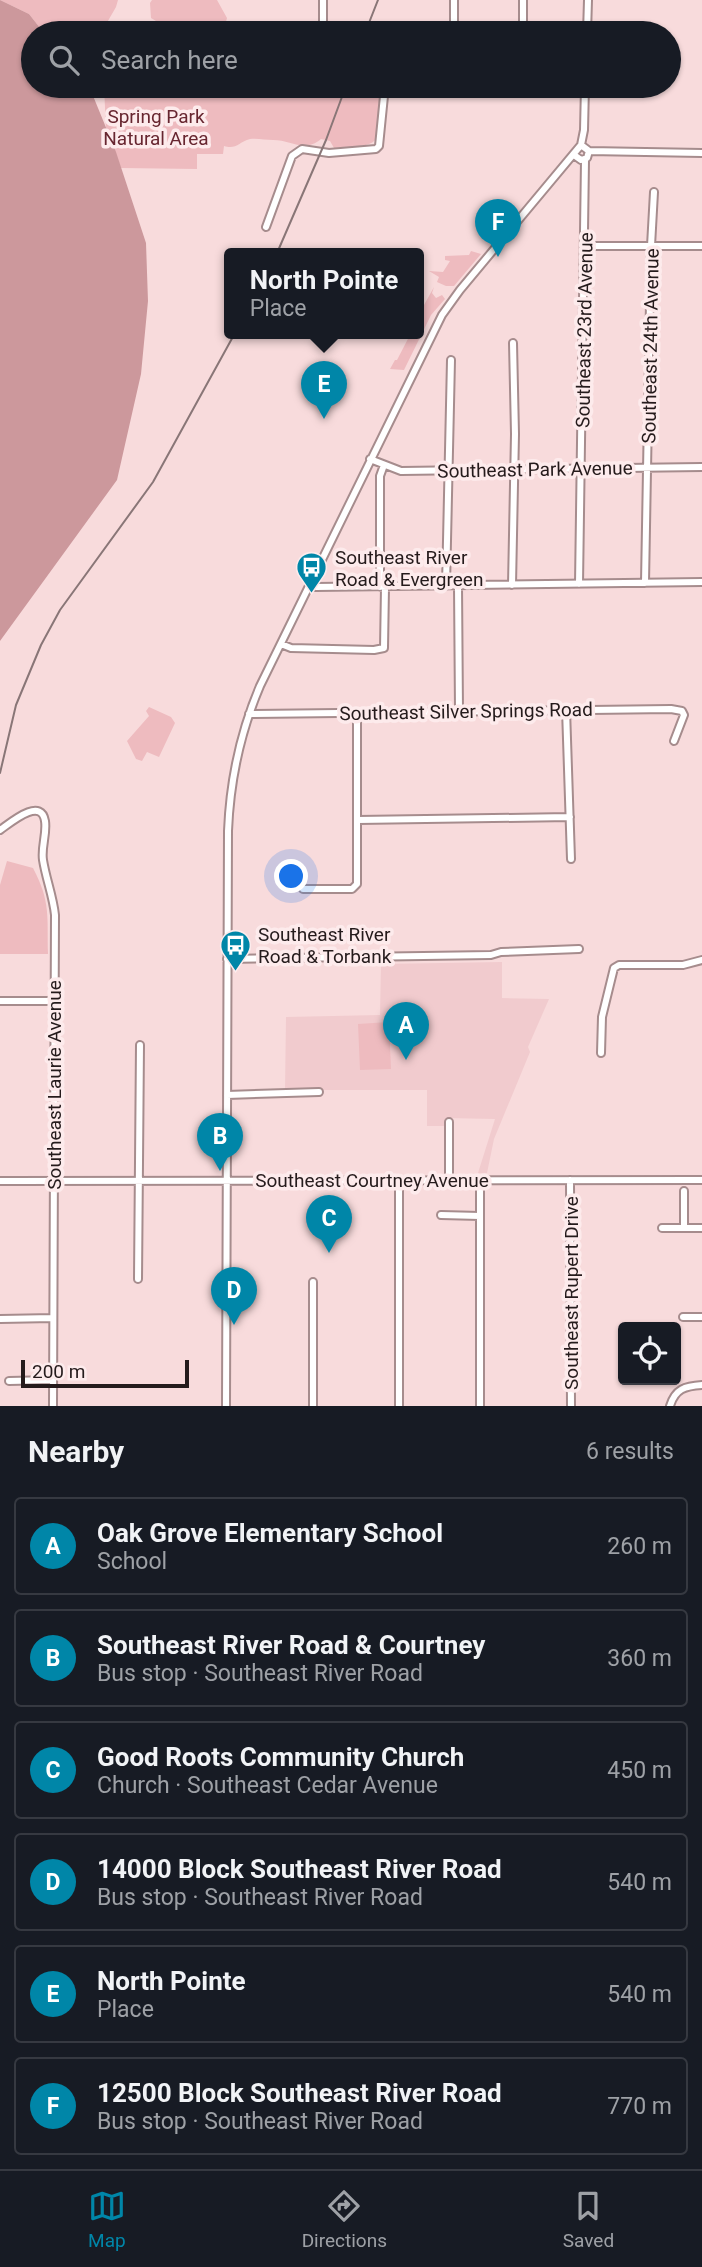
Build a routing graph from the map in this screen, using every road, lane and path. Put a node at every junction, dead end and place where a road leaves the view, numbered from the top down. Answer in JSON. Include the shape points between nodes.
{"nodes":[{"id":1,"x":323,"y":0,"type":"edge"},
{"id":2,"x":454,"y":0,"type":"edge"},
{"id":3,"x":523,"y":0,"type":"edge"},
{"id":4,"x":588,"y":0,"type":"edge"},
{"id":5,"x":323,"y":21,"type":"edge"},
{"id":6,"x":454,"y":21,"type":"edge"},
{"id":7,"x":523,"y":21,"type":"edge"},
{"id":8,"x":587,"y":21,"type":"edge"},
{"id":9,"x":384,"y":98,"type":"edge"},
{"id":10,"x":585,"y":98,"type":"edge"},
{"id":11,"x":581,"y":145,"type":"junction"},
{"id":12,"x":589,"y":151,"type":"junction"},
{"id":13,"x":702,"y":153,"type":"edge"},
{"id":14,"x":574,"y":155,"type":"junction"},
{"id":15,"x":585,"y":160,"type":"junction"},
{"id":16,"x":654,"y":192,"type":"dead end"},
{"id":17,"x":266,"y":228,"type":"dead end"},
{"id":18,"x":586,"y":246,"type":"junction"},
{"id":19,"x":651,"y":246,"type":"junction"},
{"id":20,"x":702,"y":246,"type":"edge"},
{"id":21,"x":513,"y":343,"type":"dead end"},
{"id":22,"x":451,"y":359,"type":"dead end"},
{"id":23,"x":370,"y":459,"type":"junction"},
{"id":24,"x":384,"y":465,"type":"junction"},
{"id":25,"x":647,"y":467,"type":"junction"},
{"id":26,"x":702,"y":467,"type":"edge"},
{"id":27,"x":581,"y":468,"type":"junction"},
{"id":28,"x":514,"y":469,"type":"junction"},
{"id":29,"x":449,"y":470,"type":"junction"},
{"id":30,"x":702,"y":582,"type":"edge"},
{"id":31,"x":645,"y":583,"type":"junction"},
{"id":32,"x":310,"y":584,"type":"junction"},
{"id":33,"x":579,"y":584,"type":"junction"},
{"id":34,"x":512,"y":585,"type":"junction"},
{"id":35,"x":446,"y":586,"type":"junction"},
{"id":36,"x":458,"y":586,"type":"junction"},
{"id":37,"x":383,"y":587,"type":"junction"},
{"id":38,"x":281,"y":644,"type":"junction"},
{"id":39,"x":566,"y":709,"type":"junction"},
{"id":40,"x":459,"y":711,"type":"junction"},
{"id":41,"x":357,"y":713,"type":"junction"},
{"id":42,"x":249,"y":714,"type":"junction"},
{"id":43,"x":674,"y":741,"type":"dead end"},
{"id":44,"x":570,"y":817,"type":"junction"},
{"id":45,"x":358,"y":820,"type":"junction"},
{"id":46,"x":0,"y":830,"type":"edge"},
{"id":47,"x":571,"y":859,"type":"dead end"},
{"id":48,"x":303,"y":889,"type":"dead end"},
{"id":49,"x":579,"y":949,"type":"dead end"},
{"id":50,"x":227,"y":959,"type":"junction"},
{"id":51,"x":702,"y":960,"type":"edge"},
{"id":52,"x":0,"y":1001,"type":"edge"},
{"id":53,"x":55,"y":1001,"type":"junction"},
{"id":54,"x":140,"y":1045,"type":"dead end"},
{"id":55,"x":601,"y":1053,"type":"dead end"},
{"id":56,"x":319,"y":1093,"type":"dead end"},
{"id":57,"x":227,"y":1095,"type":"junction"},
{"id":58,"x":449,"y":1122,"type":"dead end"},
{"id":59,"x":399,"y":1180,"type":"junction"},
{"id":60,"x":449,"y":1180,"type":"junction"},
{"id":61,"x":570,"y":1180,"type":"junction"},
{"id":62,"x":702,"y":1180,"type":"edge"},
{"id":63,"x":0,"y":1181,"type":"edge"},
{"id":64,"x":54,"y":1181,"type":"junction"},
{"id":65,"x":139,"y":1181,"type":"junction"},
{"id":66,"x":227,"y":1181,"type":"junction"},
{"id":67,"x":480,"y":1183,"type":"junction"},
{"id":68,"x":684,"y":1191,"type":"dead end"},
{"id":69,"x":441,"y":1216,"type":"dead end"},
{"id":70,"x":480,"y":1216,"type":"junction"},
{"id":71,"x":662,"y":1228,"type":"dead end"},
{"id":72,"x":684,"y":1228,"type":"junction"},
{"id":73,"x":702,"y":1228,"type":"edge"},
{"id":74,"x":138,"y":1279,"type":"dead end"},
{"id":75,"x":313,"y":1282,"type":"dead end"},
{"id":76,"x":683,"y":1317,"type":"dead end"},
{"id":77,"x":702,"y":1317,"type":"edge"},
{"id":78,"x":53,"y":1318,"type":"junction"},
{"id":79,"x":0,"y":1319,"type":"edge"},
{"id":80,"x":53,"y":1380,"type":"junction"},
{"id":81,"x":9,"y":1381,"type":"dead end"},
{"id":82,"x":702,"y":1385,"type":"edge"},
{"id":83,"x":53,"y":1406,"type":"edge"},
{"id":84,"x":226,"y":1406,"type":"edge"},
{"id":85,"x":313,"y":1406,"type":"edge"},
{"id":86,"x":398,"y":1406,"type":"edge"},
{"id":87,"x":480,"y":1406,"type":"edge"},
{"id":88,"x":571,"y":1406,"type":"edge"},
{"id":89,"x":670,"y":1406,"type":"edge"}],
"edges":[{"from":1,"to":5,"type":"street"},
{"from":2,"to":6,"type":"street"},
{"from":3,"to":7,"type":"street"},
{"from":4,"to":8,"type":"street"},
{"from":9,"to":17,"type":"street","via":[[376,149],[296,151]]},
{"from":10,"to":11,"type":"street"},
{"from":11,"to":12,"type":"street"},
{"from":11,"to":14,"type":"street"},
{"from":12,"to":13,"type":"street"},
{"from":12,"to":15,"type":"street"},
{"from":14,"to":15,"type":"street"},
{"from":14,"to":23,"type":"street","via":[[447,307]]},
{"from":15,"to":18,"type":"street","name":"Southeast 23rd Avenue"},
{"from":16,"to":19,"type":"street","name":"Southeast 24th Avenue"},
{"from":18,"to":19,"type":"street"},
{"from":18,"to":27,"type":"street","name":"Southeast 23rd Avenue"},
{"from":19,"to":20,"type":"street"},
{"from":19,"to":25,"type":"street","name":"Southeast 24th Avenue"},
{"from":21,"to":28,"type":"street"},
{"from":22,"to":29,"type":"street"},
{"from":23,"to":24,"type":"street","name":"Southeast Park Avenue"},
{"from":23,"to":32,"type":"street"},
{"from":24,"to":29,"type":"street","name":"Southeast Park Avenue","via":[[401,471]]},
{"from":24,"to":37,"type":"street","via":[[380,476]]},
{"from":25,"to":26,"type":"street","name":"Southeast Park Avenue"},
{"from":25,"to":27,"type":"street","name":"Southeast Park Avenue"},
{"from":25,"to":31,"type":"street","name":"Southeast 24th Avenue"},
{"from":27,"to":28,"type":"street","name":"Southeast Park Avenue"},
{"from":27,"to":33,"type":"street","name":"Southeast 23rd Avenue"},
{"from":28,"to":29,"type":"street","name":"Southeast Park Avenue"},
{"from":28,"to":34,"type":"street"},
{"from":29,"to":35,"type":"street"},
{"from":30,"to":31,"type":"street"},
{"from":31,"to":33,"type":"street"},
{"from":32,"to":37,"type":"street"},
{"from":32,"to":38,"type":"street"},
{"from":33,"to":34,"type":"street"},
{"from":34,"to":36,"type":"street"},
{"from":35,"to":36,"type":"street"},
{"from":35,"to":37,"type":"street"},
{"from":36,"to":40,"type":"street"},
{"from":37,"to":38,"type":"street","via":[[384,648],[291,648]]},
{"from":38,"to":42,"type":"street"},
{"from":39,"to":40,"type":"street","name":"Southeast Silver Springs Road"},
{"from":39,"to":43,"type":"street","name":"Southeast Silver Springs Road","via":[[682,711]]},
{"from":39,"to":44,"type":"street"},
{"from":40,"to":41,"type":"street","name":"Southeast Silver Springs Road"},
{"from":41,"to":42,"type":"street","name":"Southeast Silver Springs Road"},
{"from":41,"to":45,"type":"street"},
{"from":42,"to":50,"type":"street","via":[[229,801]]},
{"from":44,"to":45,"type":"street"},
{"from":44,"to":47,"type":"street"},
{"from":45,"to":48,"type":"street","via":[[357,884],[352,889]]},
{"from":46,"to":53,"type":"street","name":"Southeast Laurie Avenue","via":[[31,810],[45,822],[42,858],[55,915]]},
{"from":49,"to":50,"type":"street"},
{"from":50,"to":57,"type":"street"},
{"from":51,"to":55,"type":"street","via":[[614,968],[602,1017]]},
{"from":52,"to":53,"type":"street"},
{"from":53,"to":64,"type":"street","name":"Southeast Laurie Avenue"},
{"from":54,"to":65,"type":"street"},
{"from":56,"to":57,"type":"street"},
{"from":57,"to":66,"type":"street"},
{"from":58,"to":60,"type":"street"},
{"from":59,"to":60,"type":"street","name":"Southeast Courtney Avenue"},
{"from":59,"to":66,"type":"street","name":"Southeast Courtney Avenue"},
{"from":59,"to":86,"type":"street"},
{"from":60,"to":67,"type":"street","name":"Southeast Courtney Avenue"},
{"from":61,"to":62,"type":"street","name":"Southeast Courtney Avenue"},
{"from":61,"to":67,"type":"street","name":"Southeast Courtney Avenue"},
{"from":61,"to":88,"type":"street","name":"Southeast Rupert Drive"},
{"from":63,"to":64,"type":"street","name":"Southeast Courtney Avenue"},
{"from":64,"to":65,"type":"street","name":"Southeast Courtney Avenue"},
{"from":64,"to":78,"type":"street","name":"Southeast Laurie Avenue"},
{"from":65,"to":66,"type":"street","name":"Southeast Courtney Avenue"},
{"from":65,"to":74,"type":"street"},
{"from":66,"to":84,"type":"street"},
{"from":67,"to":70,"type":"street"},
{"from":68,"to":72,"type":"street"},
{"from":69,"to":70,"type":"street"},
{"from":70,"to":87,"type":"street"},
{"from":71,"to":72,"type":"street"},
{"from":72,"to":73,"type":"street"},
{"from":75,"to":85,"type":"street"},
{"from":76,"to":77,"type":"street"},
{"from":78,"to":79,"type":"street"},
{"from":78,"to":80,"type":"street","name":"Southeast Laurie Avenue"},
{"from":80,"to":81,"type":"street"},
{"from":80,"to":83,"type":"street","name":"Southeast Laurie Avenue"},
{"from":82,"to":89,"type":"street","via":[[675,1393]]}]}
